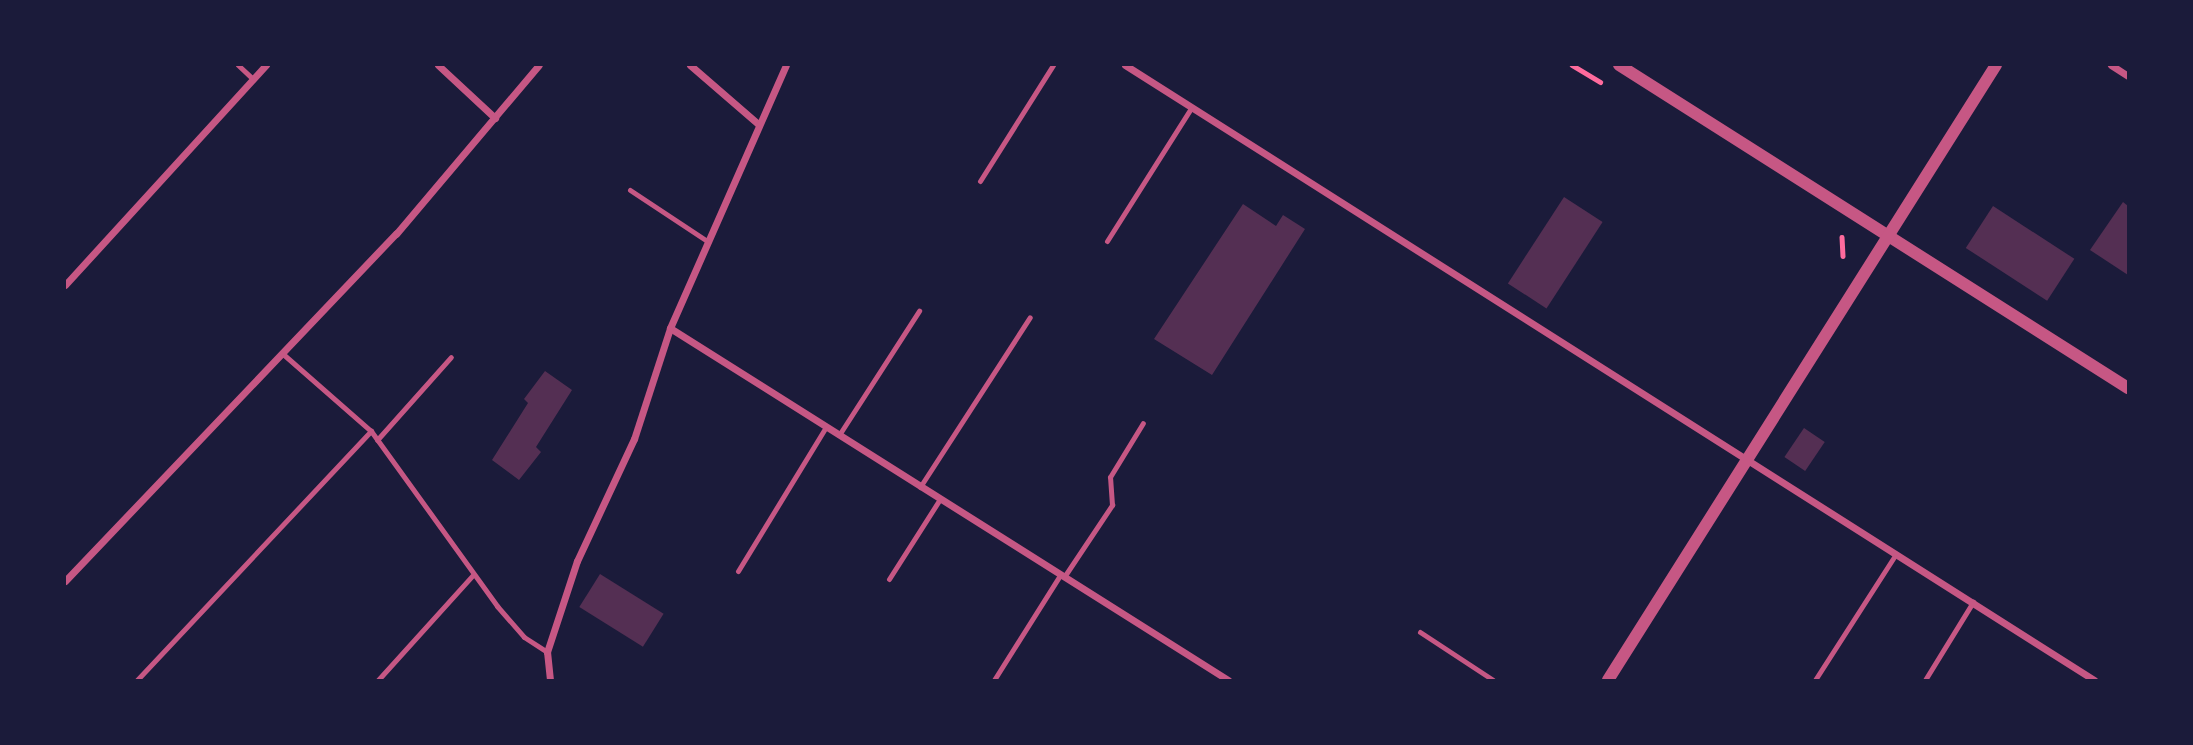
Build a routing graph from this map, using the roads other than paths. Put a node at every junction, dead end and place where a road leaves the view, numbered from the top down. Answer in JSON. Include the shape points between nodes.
{"nodes":[{"id":1,"x":238,"y":65,"type":"edge"},
{"id":2,"x":266,"y":65,"type":"edge"},
{"id":3,"x":438,"y":65,"type":"edge"},
{"id":4,"x":539,"y":65,"type":"edge"},
{"id":5,"x":690,"y":65,"type":"edge"},
{"id":6,"x":786,"y":65,"type":"edge"},
{"id":7,"x":1053,"y":65,"type":"edge"},
{"id":8,"x":1125,"y":65,"type":"edge"},
{"id":9,"x":1619,"y":65,"type":"edge"},
{"id":10,"x":1996,"y":65,"type":"edge"},
{"id":11,"x":2111,"y":65,"type":"edge"},
{"id":12,"x":2128,"y":75,"type":"edge"},
{"id":13,"x":253,"y":79,"type":"junction"},
{"id":14,"x":1191,"y":108,"type":"junction"},
{"id":15,"x":495,"y":118,"type":"junction"},
{"id":16,"x":758,"y":124,"type":"junction"},
{"id":17,"x":980,"y":181,"type":"dead end"},
{"id":18,"x":630,"y":190,"type":"dead end"},
{"id":19,"x":1889,"y":237,"type":"junction"},
{"id":20,"x":707,"y":241,"type":"junction"},
{"id":21,"x":1107,"y":241,"type":"dead end"},
{"id":22,"x":65,"y":285,"type":"edge"},
{"id":23,"x":919,"y":311,"type":"dead end"},
{"id":24,"x":1030,"y":317,"type":"dead end"},
{"id":25,"x":670,"y":328,"type":"junction"},
{"id":26,"x":284,"y":354,"type":"junction"},
{"id":27,"x":451,"y":357,"type":"dead end"},
{"id":28,"x":2128,"y":388,"type":"edge"},
{"id":29,"x":1143,"y":424,"type":"dead end"},
{"id":30,"x":826,"y":427,"type":"junction"},
{"id":31,"x":371,"y":431,"type":"junction"},
{"id":32,"x":839,"y":435,"type":"junction"},
{"id":33,"x":377,"y":440,"type":"junction"},
{"id":34,"x":1749,"y":460,"type":"junction"},
{"id":35,"x":920,"y":487,"type":"junction"},
{"id":36,"x":940,"y":499,"type":"junction"},
{"id":37,"x":1896,"y":554,"type":"junction"},
{"id":38,"x":738,"y":571,"type":"dead end"},
{"id":39,"x":473,"y":575,"type":"junction"},
{"id":40,"x":1062,"y":576,"type":"junction"},
{"id":41,"x":889,"y":579,"type":"dead end"},
{"id":42,"x":65,"y":582,"type":"edge"},
{"id":43,"x":1973,"y":602,"type":"junction"},
{"id":44,"x":1420,"y":632,"type":"dead end"},
{"id":45,"x":547,"y":652,"type":"junction"},
{"id":46,"x":137,"y":680,"type":"edge"},
{"id":47,"x":378,"y":680,"type":"edge"},
{"id":48,"x":550,"y":680,"type":"edge"},
{"id":49,"x":994,"y":680,"type":"edge"},
{"id":50,"x":1228,"y":680,"type":"edge"},
{"id":51,"x":1493,"y":680,"type":"edge"},
{"id":52,"x":1608,"y":680,"type":"edge"},
{"id":53,"x":1815,"y":680,"type":"edge"},
{"id":54,"x":1925,"y":680,"type":"edge"},
{"id":55,"x":2094,"y":680,"type":"edge"}],
"edges":[{"from":1,"to":13,"type":"lane"},
{"from":2,"to":13,"type":"street"},
{"from":3,"to":15,"type":"street"},
{"from":4,"to":15,"type":"street"},
{"from":5,"to":16,"type":"street"},
{"from":6,"to":16,"type":"street"},
{"from":7,"to":17,"type":"lane"},
{"from":8,"to":14,"type":"street"},
{"from":9,"to":19,"type":"street"},
{"from":10,"to":19,"type":"street"},
{"from":11,"to":12,"type":"street"},
{"from":13,"to":22,"type":"street"},
{"from":14,"to":21,"type":"lane"},
{"from":14,"to":34,"type":"street"},
{"from":15,"to":26,"type":"street","via":[[396,234]]},
{"from":16,"to":20,"type":"street"},
{"from":18,"to":20,"type":"lane"},
{"from":19,"to":28,"type":"street"},
{"from":19,"to":34,"type":"street"},
{"from":20,"to":25,"type":"street"},
{"from":23,"to":32,"type":"lane"},
{"from":24,"to":35,"type":"lane"},
{"from":25,"to":30,"type":"street"},
{"from":25,"to":45,"type":"street","via":[[634,439],[577,561]]},
{"from":26,"to":31,"type":"lane"},
{"from":26,"to":42,"type":"street"},
{"from":27,"to":33,"type":"lane"},
{"from":29,"to":40,"type":"lane","via":[[1110,477],[1112,505]]},
{"from":30,"to":32,"type":"street"},
{"from":30,"to":38,"type":"lane"},
{"from":31,"to":33,"type":"lane"},
{"from":31,"to":46,"type":"lane"},
{"from":32,"to":35,"type":"street"},
{"from":33,"to":39,"type":"lane"},
{"from":34,"to":37,"type":"street"},
{"from":34,"to":52,"type":"street"},
{"from":35,"to":36,"type":"street"},
{"from":36,"to":40,"type":"street"},
{"from":36,"to":41,"type":"lane"},
{"from":37,"to":43,"type":"street"},
{"from":37,"to":53,"type":"lane"},
{"from":39,"to":45,"type":"lane","via":[[524,637]]},
{"from":39,"to":47,"type":"lane"},
{"from":40,"to":49,"type":"lane"},
{"from":40,"to":50,"type":"street"},
{"from":43,"to":54,"type":"lane"},
{"from":43,"to":55,"type":"street"},
{"from":44,"to":51,"type":"lane"},
{"from":45,"to":48,"type":"street"}]}
